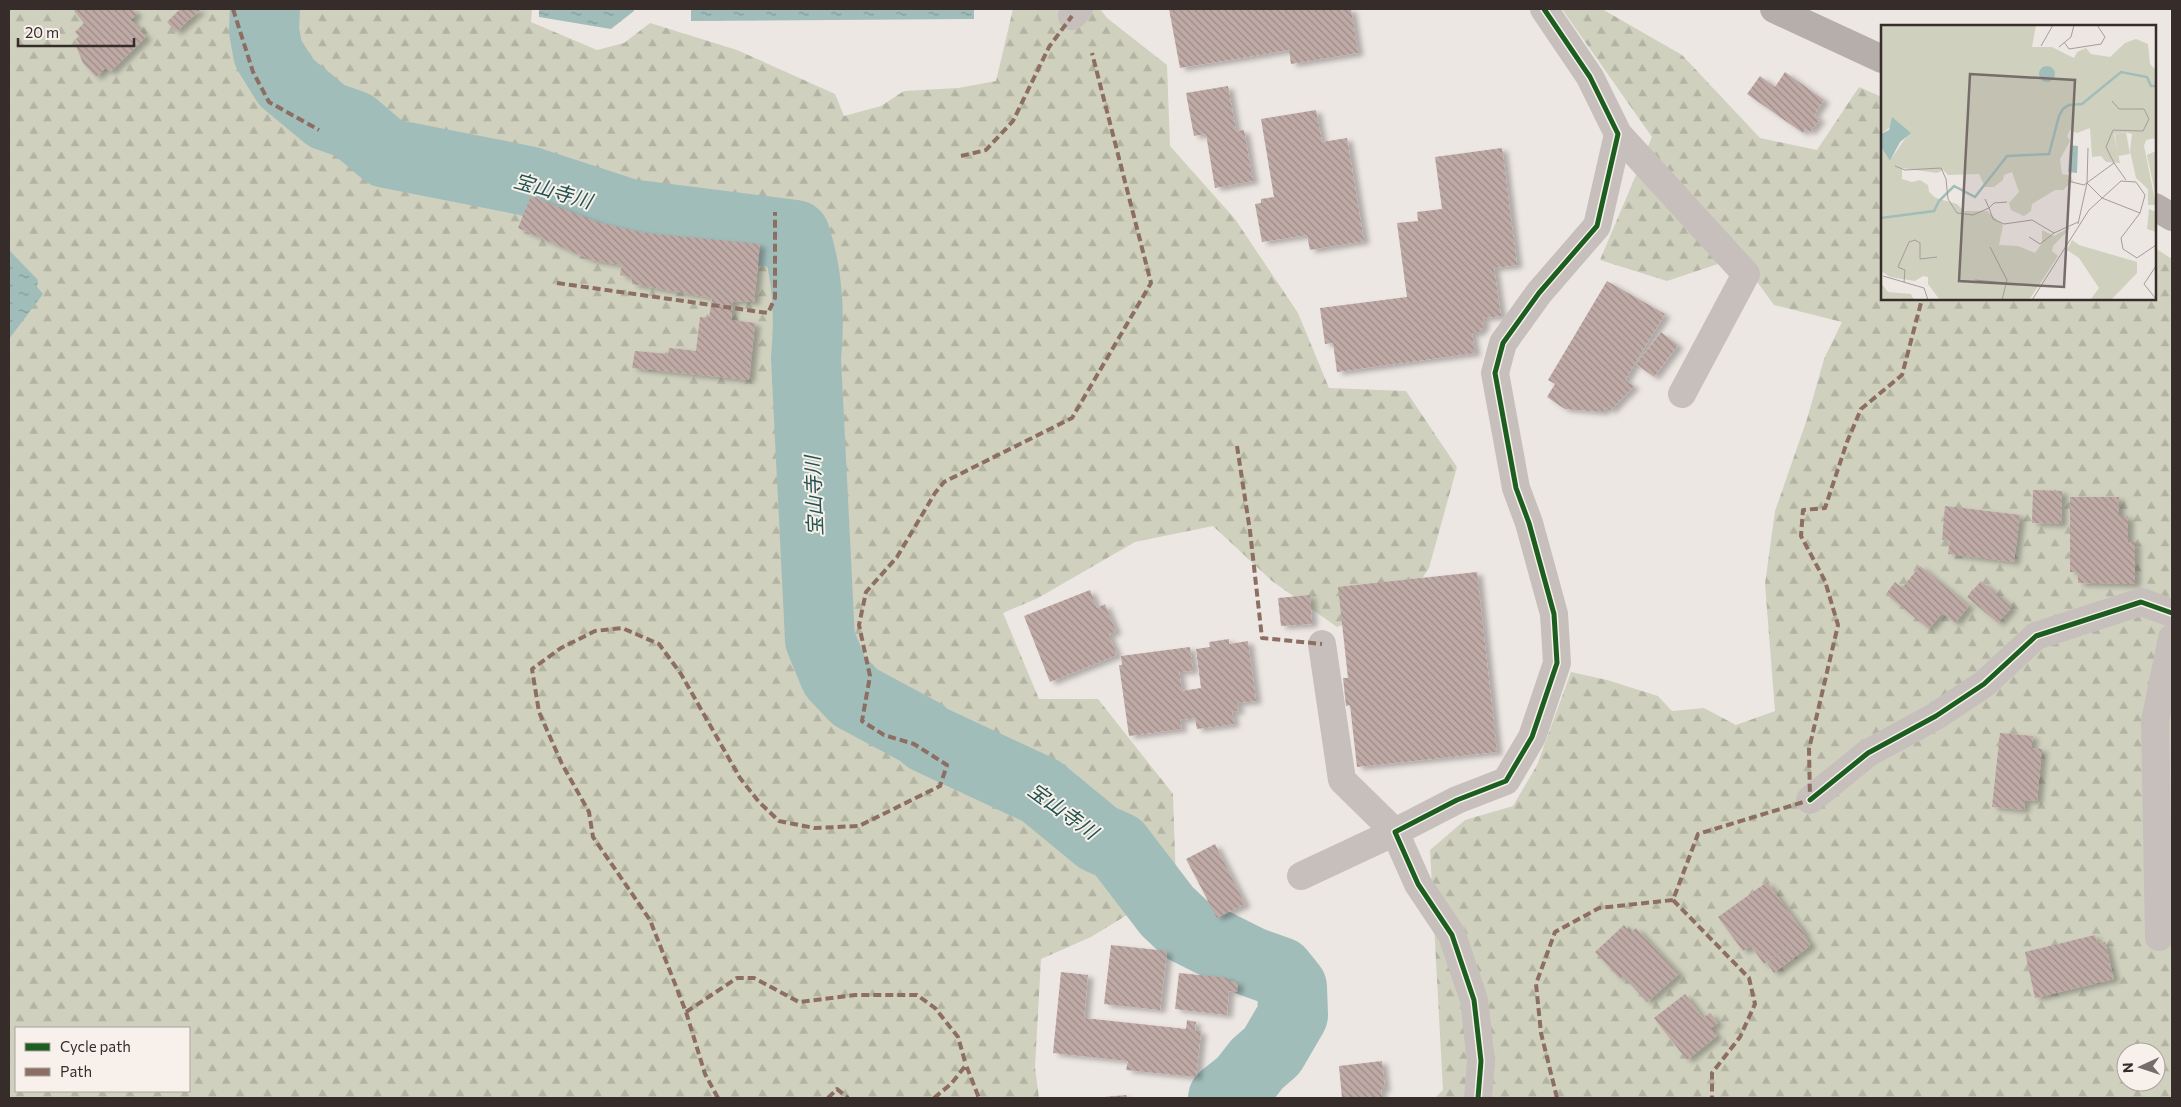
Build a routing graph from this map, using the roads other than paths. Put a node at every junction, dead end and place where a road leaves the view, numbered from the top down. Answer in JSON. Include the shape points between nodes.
{"nodes":[{"id":1,"x":1544,"y":9,"type":"edge"},
{"id":2,"x":1774,"y":9,"type":"edge"},
{"id":3,"x":1881,"y":60,"type":"edge"},
{"id":4,"x":1618,"y":134,"type":"junction"},
{"id":5,"x":2156,"y":208,"type":"edge"},
{"id":6,"x":2172,"y":218,"type":"edge"},
{"id":7,"x":1682,"y":394,"type":"dead end"},
{"id":8,"x":2172,"y":613,"type":"edge"},
{"id":9,"x":2172,"y":638,"type":"edge"},
{"id":10,"x":1322,"y":644,"type":"dead end"},
{"id":11,"x":1810,"y":800,"type":"dead end"},
{"id":12,"x":1395,"y":832,"type":"junction"},
{"id":13,"x":1300,"y":876,"type":"dead end"},
{"id":14,"x":2159,"y":937,"type":"dead end"},
{"id":15,"x":1478,"y":1098,"type":"edge"}],
"edges":[{"from":1,"to":4,"type":"street","via":[[1590,77]]},
{"from":2,"to":3,"type":"main road"},
{"from":4,"to":7,"type":"street","via":[[1746,274]]},
{"from":4,"to":12,"type":"street","via":[[1597,226],[1539,292],[1503,343],[1495,373],[1516,488],[1540,557],[1554,614],[1557,663],[1532,737],[1506,781],[1457,800]]},
{"from":5,"to":6,"type":"main road"},
{"from":8,"to":11,"type":"street","via":[[2141,602],[2036,636],[1984,684],[1936,716],[1868,753]]},
{"from":9,"to":14,"type":"street","via":[[2154,721]]},
{"from":10,"to":12,"type":"street","via":[[1342,780]]},
{"from":12,"to":13,"type":"street"},
{"from":12,"to":15,"type":"street","via":[[1418,884],[1452,935],[1474,1000],[1481,1061]]}]}
